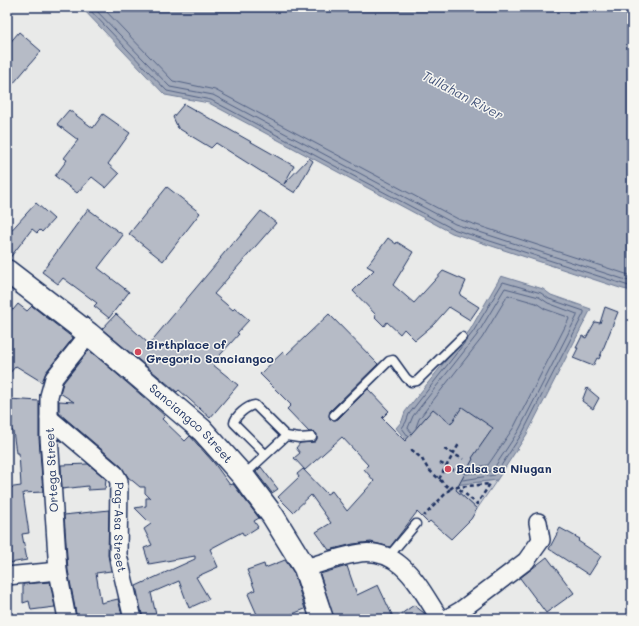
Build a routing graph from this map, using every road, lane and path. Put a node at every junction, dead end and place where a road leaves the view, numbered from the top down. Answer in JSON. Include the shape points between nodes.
{"nodes":[{"id":1,"x":7,"y":271,"type":"edge"},
{"id":2,"x":89,"y":334,"type":"junction"},
{"id":3,"x":462,"y":337,"type":"dead end"},
{"id":4,"x":334,"y":415,"type":"dead end"},
{"id":5,"x":49,"y":418,"type":"junction"},
{"id":6,"x":286,"y":436,"type":"junction"},
{"id":7,"x":312,"y":437,"type":"dead end"},
{"id":8,"x":459,"y":444,"type":"dead end"},
{"id":9,"x":412,"y":449,"type":"dead end"},
{"id":10,"x":444,"y":449,"type":"dead end"},
{"id":11,"x":265,"y":454,"type":"junction"},
{"id":12,"x":453,"y":454,"type":"junction"},
{"id":13,"x":463,"y":459,"type":"dead end"},
{"id":14,"x":440,"y":463,"type":"dead end"},
{"id":15,"x":446,"y":466,"type":"junction"},
{"id":16,"x":454,"y":470,"type":"dead end"},
{"id":17,"x":243,"y":476,"type":"junction"},
{"id":18,"x":439,"y":478,"type":"junction"},
{"id":19,"x":458,"y":487,"type":"junction"},
{"id":20,"x":450,"y":489,"type":"junction"},
{"id":21,"x":538,"y":522,"type":"dead end"},
{"id":22,"x":416,"y":524,"type":"joint"},
{"id":23,"x":388,"y":556,"type":"junction"},
{"id":24,"x":305,"y":568,"type":"junction"},
{"id":25,"x":58,"y":571,"type":"junction"},
{"id":26,"x":7,"y":576,"type":"edge"},
{"id":27,"x":67,"y":619,"type":"edge"},
{"id":28,"x":133,"y":619,"type":"edge"},
{"id":29,"x":322,"y":619,"type":"edge"},
{"id":30,"x":440,"y":619,"type":"edge"},
{"id":31,"x":446,"y":619,"type":"edge"}],
"edges":[{"from":1,"to":2,"type":"main road","name":"Sanciangco Street"},
{"from":2,"to":5,"type":"street","name":"Ortega Street","via":[[54,378],[49,396]]},
{"from":2,"to":17,"type":"main road","name":"Sanciangco Street","via":[[202,430]]},
{"from":3,"to":4,"type":"lane","via":[[417,381],[411,382],[393,360],[389,361]]},
{"from":5,"to":25,"type":"street","name":"Ortega Street"},
{"from":5,"to":28,"type":"street","name":"Pag-Asa Street","via":[[115,474],[119,481],[118,555]]},
{"from":6,"to":7,"type":"lane"},
{"from":6,"to":11,"type":"lane"},
{"from":6,"to":11,"type":"lane","via":[[255,405],[250,406],[235,419],[234,424]]},
{"from":8,"to":12,"type":"path"},
{"from":9,"to":18,"type":"path"},
{"from":10,"to":12,"type":"path"},
{"from":11,"to":17,"type":"lane"},
{"from":12,"to":13,"type":"path"},
{"from":12,"to":15,"type":"path"},
{"from":14,"to":15,"type":"path"},
{"from":15,"to":16,"type":"path"},
{"from":15,"to":18,"type":"path"},
{"from":17,"to":24,"type":"main road","name":"Sanciangco Street","via":[[273,516]]},
{"from":18,"to":20,"type":"path"},
{"from":19,"to":19,"type":"path","via":[[464,487],[490,484],[477,504]]},
{"from":19,"to":20,"type":"path"},
{"from":20,"to":22,"type":"path"},
{"from":21,"to":31,"type":"street","via":[[541,540],[526,561]]},
{"from":22,"to":23,"type":"lane"},
{"from":23,"to":24,"type":"street","via":[[375,552],[356,553]]},
{"from":23,"to":30,"type":"street","via":[[407,571]]},
{"from":24,"to":29,"type":"main road","name":"Sanciangco Street"},
{"from":25,"to":26,"type":"street"},
{"from":25,"to":27,"type":"street","name":"Ortega Street"}]}
